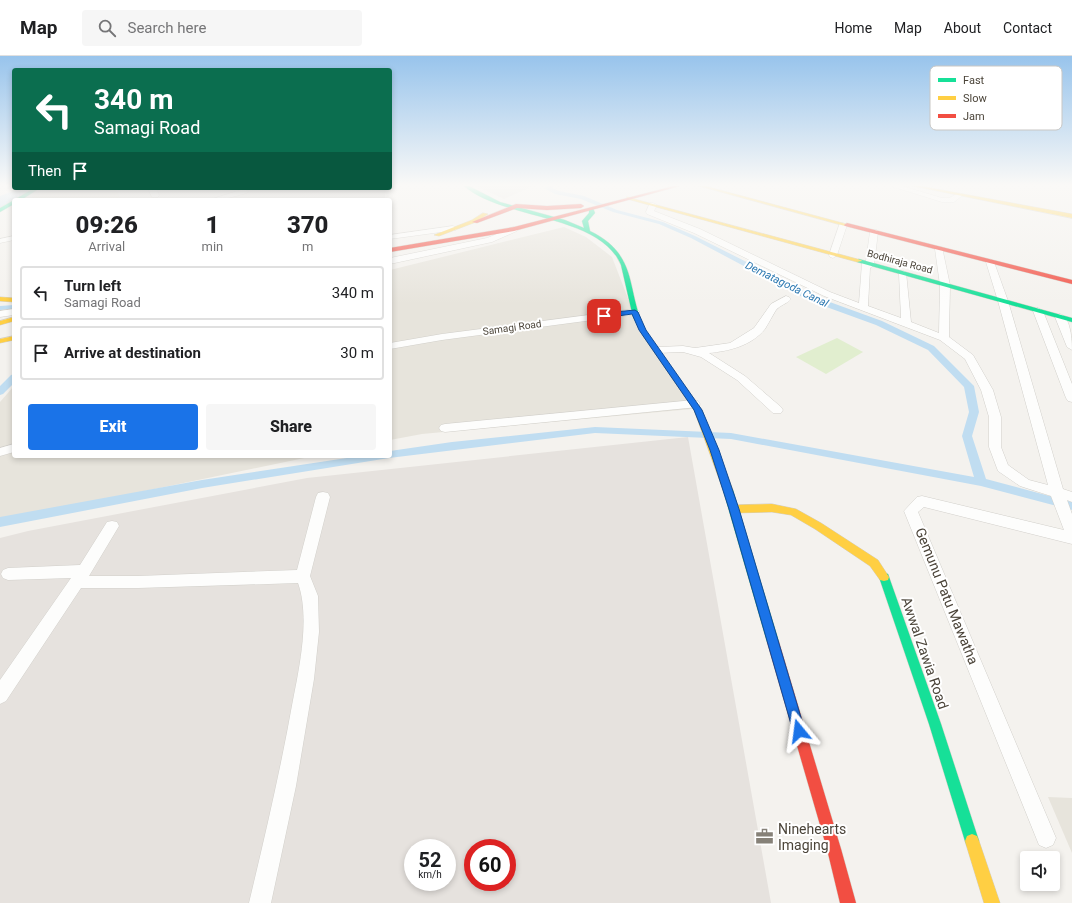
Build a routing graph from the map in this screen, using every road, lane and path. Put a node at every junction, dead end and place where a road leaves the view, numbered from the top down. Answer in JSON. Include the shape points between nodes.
{"nodes":[{"id":1,"x":462,"y":226,"type":"joint"},
{"id":2,"x":501,"y":226,"type":"edge"},
{"id":3,"x":528,"y":226,"type":"edge"},
{"id":4,"x":572,"y":226,"type":"edge"},
{"id":5,"x":586,"y":226,"type":"edge"},
{"id":6,"x":683,"y":226,"type":"edge"},
{"id":7,"x":727,"y":226,"type":"edge"},
{"id":8,"x":843,"y":226,"type":"edge"},
{"id":9,"x":849,"y":226,"type":"edge"},
{"id":10,"x":514,"y":229,"type":"junction"},
{"id":11,"x":587,"y":231,"type":"junction"},
{"id":12,"x":874,"y":232,"type":"junction"},
{"id":13,"x":489,"y":234,"type":"junction"},
{"id":14,"x":437,"y":235,"type":"junction"},
{"id":15,"x":12,"y":238,"type":"edge"},
{"id":16,"x":392,"y":239,"type":"edge"},
{"id":17,"x":392,"y":239,"type":"edge"},
{"id":18,"x":0,"y":241,"type":"edge"},
{"id":19,"x":392,"y":245,"type":"edge"},
{"id":20,"x":939,"y":249,"type":"junction"},
{"id":21,"x":392,"y":250,"type":"edge"},
{"id":22,"x":833,"y":255,"type":"junction"},
{"id":23,"x":392,"y":257,"type":"edge"},
{"id":24,"x":392,"y":261,"type":"edge"},
{"id":25,"x":990,"y":262,"type":"junction"},
{"id":26,"x":868,"y":264,"type":"junction"},
{"id":27,"x":903,"y":274,"type":"junction"},
{"id":28,"x":1072,"y":282,"type":"edge"},
{"id":29,"x":945,"y":285,"type":"junction"},
{"id":30,"x":0,"y":299,"type":"edge"},
{"id":31,"x":12,"y":300,"type":"edge"},
{"id":32,"x":786,"y":300,"type":"dead end"},
{"id":33,"x":1003,"y":301,"type":"junction"},
{"id":34,"x":863,"y":307,"type":"junction"},
{"id":35,"x":1038,"y":311,"type":"junction"},
{"id":36,"x":12,"y":312,"type":"edge"},
{"id":37,"x":635,"y":312,"type":"junction"},
{"id":38,"x":0,"y":314,"type":"edge"},
{"id":39,"x":1060,"y":317,"type":"junction"},
{"id":40,"x":12,"y":320,"type":"edge"},
{"id":41,"x":1072,"y":320,"type":"edge"},
{"id":42,"x":0,"y":323,"type":"edge"},
{"id":43,"x":906,"y":323,"type":"junction"},
{"id":44,"x":12,"y":326,"type":"edge"},
{"id":45,"x":0,"y":329,"type":"edge"},
{"id":46,"x":12,"y":333,"type":"edge"},
{"id":47,"x":0,"y":336,"type":"edge"},
{"id":48,"x":12,"y":338,"type":"edge"},
{"id":49,"x":944,"y":338,"type":"junction"},
{"id":50,"x":0,"y":341,"type":"edge"},
{"id":51,"x":392,"y":346,"type":"edge"},
{"id":52,"x":1072,"y":347,"type":"edge"},
{"id":53,"x":657,"y":350,"type":"junction"},
{"id":54,"x":695,"y":350,"type":"junction"},
{"id":55,"x":1072,"y":398,"type":"edge"},
{"id":56,"x":696,"y":409,"type":"junction"},
{"id":57,"x":777,"y":410,"type":"dead end"},
{"id":58,"x":445,"y":428,"type":"dead end"},
{"id":59,"x":12,"y":449,"type":"edge"},
{"id":60,"x":0,"y":452,"type":"edge"},
{"id":61,"x":1057,"y":493,"type":"junction"},
{"id":62,"x":1072,"y":496,"type":"edge"},
{"id":63,"x":323,"y":497,"type":"dead end"},
{"id":64,"x":734,"y":509,"type":"junction"},
{"id":65,"x":112,"y":526,"type":"dead end"},
{"id":66,"x":1072,"y":532,"type":"edge"},
{"id":67,"x":1072,"y":538,"type":"edge"},
{"id":68,"x":8,"y":574,"type":"dead end"},
{"id":69,"x":80,"y":576,"type":"junction"},
{"id":70,"x":303,"y":576,"type":"junction"},
{"id":71,"x":0,"y":695,"type":"edge"},
{"id":72,"x":1046,"y":838,"type":"dead end"},
{"id":73,"x":260,"y":903,"type":"edge"},
{"id":74,"x":848,"y":903,"type":"edge"},
{"id":75,"x":992,"y":903,"type":"edge"}],
"edges":[{"from":1,"to":14,"type":"main road"},
{"from":1,"to":17,"type":"street"},
{"from":2,"to":14,"type":"main road"},
{"from":3,"to":10,"type":"main road"},
{"from":4,"to":11,"type":"main road"},
{"from":5,"to":11,"type":"main road"},
{"from":6,"to":34,"type":"street","via":[[827,294]]},
{"from":7,"to":22,"type":"main road","name":"Bodhiraja Road"},
{"from":8,"to":22,"type":"street"},
{"from":9,"to":12,"type":"main road"},
{"from":10,"to":13,"type":"main road"},
{"from":10,"to":24,"type":"street","via":[[489,240]]},
{"from":11,"to":37,"type":"main road","via":[[619,256],[625,269]]},
{"from":12,"to":20,"type":"main road"},
{"from":12,"to":26,"type":"street"},
{"from":13,"to":21,"type":"main road"},
{"from":13,"to":23,"type":"main road"},
{"from":14,"to":16,"type":"main road"},
{"from":14,"to":19,"type":"main road"},
{"from":15,"to":18,"type":"street"},
{"from":20,"to":25,"type":"main road"},
{"from":20,"to":29,"type":"street"},
{"from":22,"to":26,"type":"main road","name":"Bodhiraja Road"},
{"from":25,"to":28,"type":"main road"},
{"from":25,"to":33,"type":"street"},
{"from":26,"to":27,"type":"main road","name":"Bodhiraja Road"},
{"from":26,"to":34,"type":"street"},
{"from":27,"to":29,"type":"main road","name":"Bodhiraja Road"},
{"from":27,"to":43,"type":"street"},
{"from":29,"to":33,"type":"main road","name":"Bodhiraja Road"},
{"from":29,"to":49,"type":"street"},
{"from":30,"to":31,"type":"main road"},
{"from":32,"to":54,"type":"street","via":[[772,307],[764,324],[755,334],[729,347]]},
{"from":33,"to":35,"type":"main road","name":"Bodhiraja Road"},
{"from":33,"to":61,"type":"street"},
{"from":34,"to":43,"type":"street"},
{"from":35,"to":39,"type":"main road","name":"Bodhiraja Road"},
{"from":35,"to":55,"type":"street"},
{"from":36,"to":38,"type":"street"},
{"from":37,"to":51,"type":"street","name":"Samagi Road"},
{"from":37,"to":53,"type":"main road","via":[[642,330]]},
{"from":39,"to":41,"type":"main road","name":"Bodhiraja Road"},
{"from":39,"to":52,"type":"street"},
{"from":40,"to":42,"type":"main road"},
{"from":43,"to":49,"type":"street"},
{"from":44,"to":45,"type":"main road"},
{"from":46,"to":47,"type":"main road"},
{"from":48,"to":50,"type":"main road"},
{"from":49,"to":61,"type":"street","via":[[969,357],[987,390],[995,417],[995,446],[1003,468],[1025,483]]},
{"from":53,"to":54,"type":"street"},
{"from":53,"to":56,"type":"main road"},
{"from":54,"to":57,"type":"street","via":[[741,378]]},
{"from":56,"to":58,"type":"street","via":[[550,417]]},
{"from":56,"to":64,"type":"main road","via":[[714,450]]},
{"from":59,"to":60,"type":"street"},
{"from":61,"to":62,"type":"street"},
{"from":61,"to":66,"type":"street"},
{"from":63,"to":70,"type":"street"},
{"from":64,"to":74,"type":"main road"},
{"from":64,"to":75,"type":"main road","name":"Awwal Zawia Road","via":[[772,508],[793,512],[874,563],[884,576],[935,724]]},
{"from":65,"to":69,"type":"street"},
{"from":67,"to":72,"type":"street","name":"Gemunu Patu Mawatha","via":[[922,501],[911,510]]},
{"from":68,"to":69,"type":"street"},
{"from":69,"to":70,"type":"street","via":[[138,582]]},
{"from":69,"to":71,"type":"street"},
{"from":70,"to":73,"type":"street","via":[[309,583],[312,602],[308,670],[290,768]]}]}
